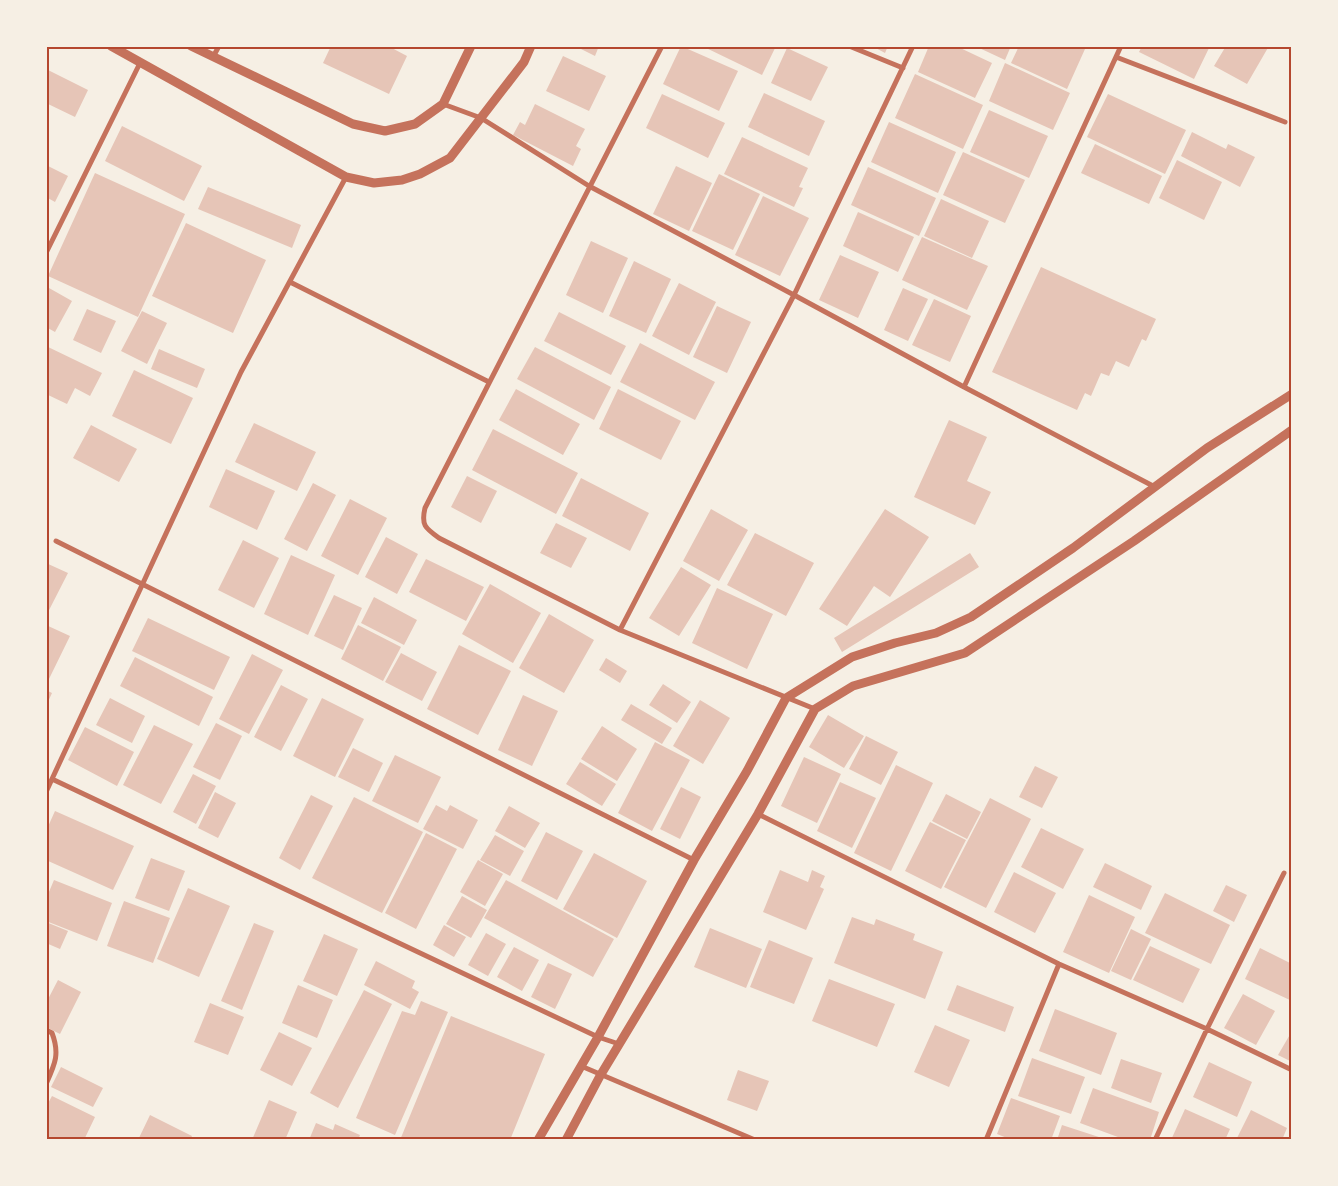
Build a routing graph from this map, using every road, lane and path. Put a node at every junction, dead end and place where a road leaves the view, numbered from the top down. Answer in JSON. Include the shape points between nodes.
{"nodes":[{"id":1,"x":111,"y":46,"type":"edge"},
{"id":2,"x":191,"y":46,"type":"edge"},
{"id":3,"x":219,"y":46,"type":"edge"},
{"id":4,"x":471,"y":46,"type":"edge"},
{"id":5,"x":531,"y":46,"type":"edge"},
{"id":6,"x":662,"y":46,"type":"edge"},
{"id":7,"x":849,"y":46,"type":"edge"},
{"id":8,"x":913,"y":46,"type":"edge"},
{"id":9,"x":1121,"y":46,"type":"edge"},
{"id":10,"x":213,"y":57,"type":"junction"},
{"id":11,"x":1116,"y":57,"type":"junction"},
{"id":12,"x":140,"y":62,"type":"junction"},
{"id":13,"x":903,"y":68,"type":"junction"},
{"id":14,"x":443,"y":104,"type":"junction"},
{"id":15,"x":481,"y":118,"type":"junction"},
{"id":16,"x":1284,"y":122,"type":"dead end"},
{"id":17,"x":346,"y":177,"type":"junction"},
{"id":18,"x":589,"y":186,"type":"junction"},
{"id":19,"x":46,"y":253,"type":"edge"},
{"id":20,"x":290,"y":282,"type":"junction"},
{"id":21,"x":794,"y":295,"type":"junction"},
{"id":22,"x":489,"y":382,"type":"junction"},
{"id":23,"x":964,"y":387,"type":"junction"},
{"id":24,"x":1292,"y":394,"type":"edge"},
{"id":25,"x":1292,"y":430,"type":"edge"},
{"id":26,"x":1155,"y":487,"type":"junction"},
{"id":27,"x":56,"y":541,"type":"dead end"},
{"id":28,"x":143,"y":584,"type":"junction"},
{"id":29,"x":620,"y":630,"type":"junction"},
{"id":30,"x":786,"y":698,"type":"junction"},
{"id":31,"x":815,"y":709,"type":"junction"},
{"id":32,"x":52,"y":779,"type":"junction"},
{"id":33,"x":46,"y":792,"type":"edge"},
{"id":34,"x":758,"y":814,"type":"junction"},
{"id":35,"x":694,"y":860,"type":"junction"},
{"id":36,"x":1284,"y":874,"type":"dead end"},
{"id":37,"x":1059,"y":964,"type":"junction"},
{"id":38,"x":1207,"y":1029,"type":"junction"},
{"id":39,"x":46,"y":1030,"type":"edge"},
{"id":40,"x":598,"y":1037,"type":"junction"},
{"id":41,"x":619,"y":1044,"type":"junction"},
{"id":42,"x":581,"y":1066,"type":"junction"},
{"id":43,"x":1292,"y":1070,"type":"edge"},
{"id":44,"x":600,"y":1076,"type":"junction"},
{"id":45,"x":46,"y":1084,"type":"edge"},
{"id":46,"x":538,"y":1140,"type":"edge"},
{"id":47,"x":566,"y":1140,"type":"edge"},
{"id":48,"x":755,"y":1140,"type":"edge"},
{"id":49,"x":986,"y":1140,"type":"edge"},
{"id":50,"x":1155,"y":1140,"type":"edge"}],
"edges":[{"from":1,"to":12,"type":"street"},
{"from":2,"to":10,"type":"street"},
{"from":3,"to":10,"type":"street"},
{"from":4,"to":14,"type":"street"},
{"from":5,"to":15,"type":"street","via":[[524,62]]},
{"from":6,"to":18,"type":"street"},
{"from":7,"to":13,"type":"street"},
{"from":8,"to":13,"type":"street"},
{"from":9,"to":11,"type":"street"},
{"from":10,"to":14,"type":"street","via":[[353,124],[385,131],[415,124]]},
{"from":11,"to":16,"type":"street"},
{"from":11,"to":23,"type":"street"},
{"from":12,"to":17,"type":"street"},
{"from":12,"to":19,"type":"street"},
{"from":13,"to":21,"type":"street"},
{"from":14,"to":15,"type":"street"},
{"from":15,"to":17,"type":"street","via":[[450,158],[420,174],[374,183]]},
{"from":15,"to":18,"type":"street"},
{"from":17,"to":20,"type":"street"},
{"from":18,"to":21,"type":"street"},
{"from":18,"to":22,"type":"street"},
{"from":20,"to":22,"type":"street"},
{"from":20,"to":28,"type":"street","via":[[242,372]]},
{"from":21,"to":23,"type":"street"},
{"from":21,"to":29,"type":"street"},
{"from":22,"to":29,"type":"street","via":[[425,508],[422,519],[426,529]]},
{"from":23,"to":26,"type":"street"},
{"from":24,"to":26,"type":"street","via":[[1207,448]]},
{"from":25,"to":31,"type":"street","via":[[1134,541],[965,653],[853,686]]},
{"from":26,"to":30,"type":"street","via":[[1073,548],[971,617],[936,633],[852,658]]},
{"from":27,"to":28,"type":"street"},
{"from":28,"to":32,"type":"street"},
{"from":28,"to":35,"type":"street"},
{"from":29,"to":30,"type":"street"},
{"from":30,"to":31,"type":"street"},
{"from":30,"to":35,"type":"street"},
{"from":31,"to":34,"type":"street"},
{"from":32,"to":33,"type":"street"},
{"from":32,"to":40,"type":"street"},
{"from":34,"to":37,"type":"street"},
{"from":34,"to":41,"type":"street"},
{"from":35,"to":40,"type":"street"},
{"from":36,"to":38,"type":"street"},
{"from":37,"to":38,"type":"street"},
{"from":37,"to":49,"type":"street"},
{"from":38,"to":43,"type":"street"},
{"from":38,"to":50,"type":"street"},
{"from":39,"to":45,"type":"street","via":[[52,1033],[58,1047]]},
{"from":40,"to":41,"type":"street"},
{"from":40,"to":42,"type":"street"},
{"from":41,"to":44,"type":"street"},
{"from":42,"to":44,"type":"street"},
{"from":42,"to":46,"type":"street"},
{"from":44,"to":47,"type":"street"},
{"from":44,"to":48,"type":"street"}]}
